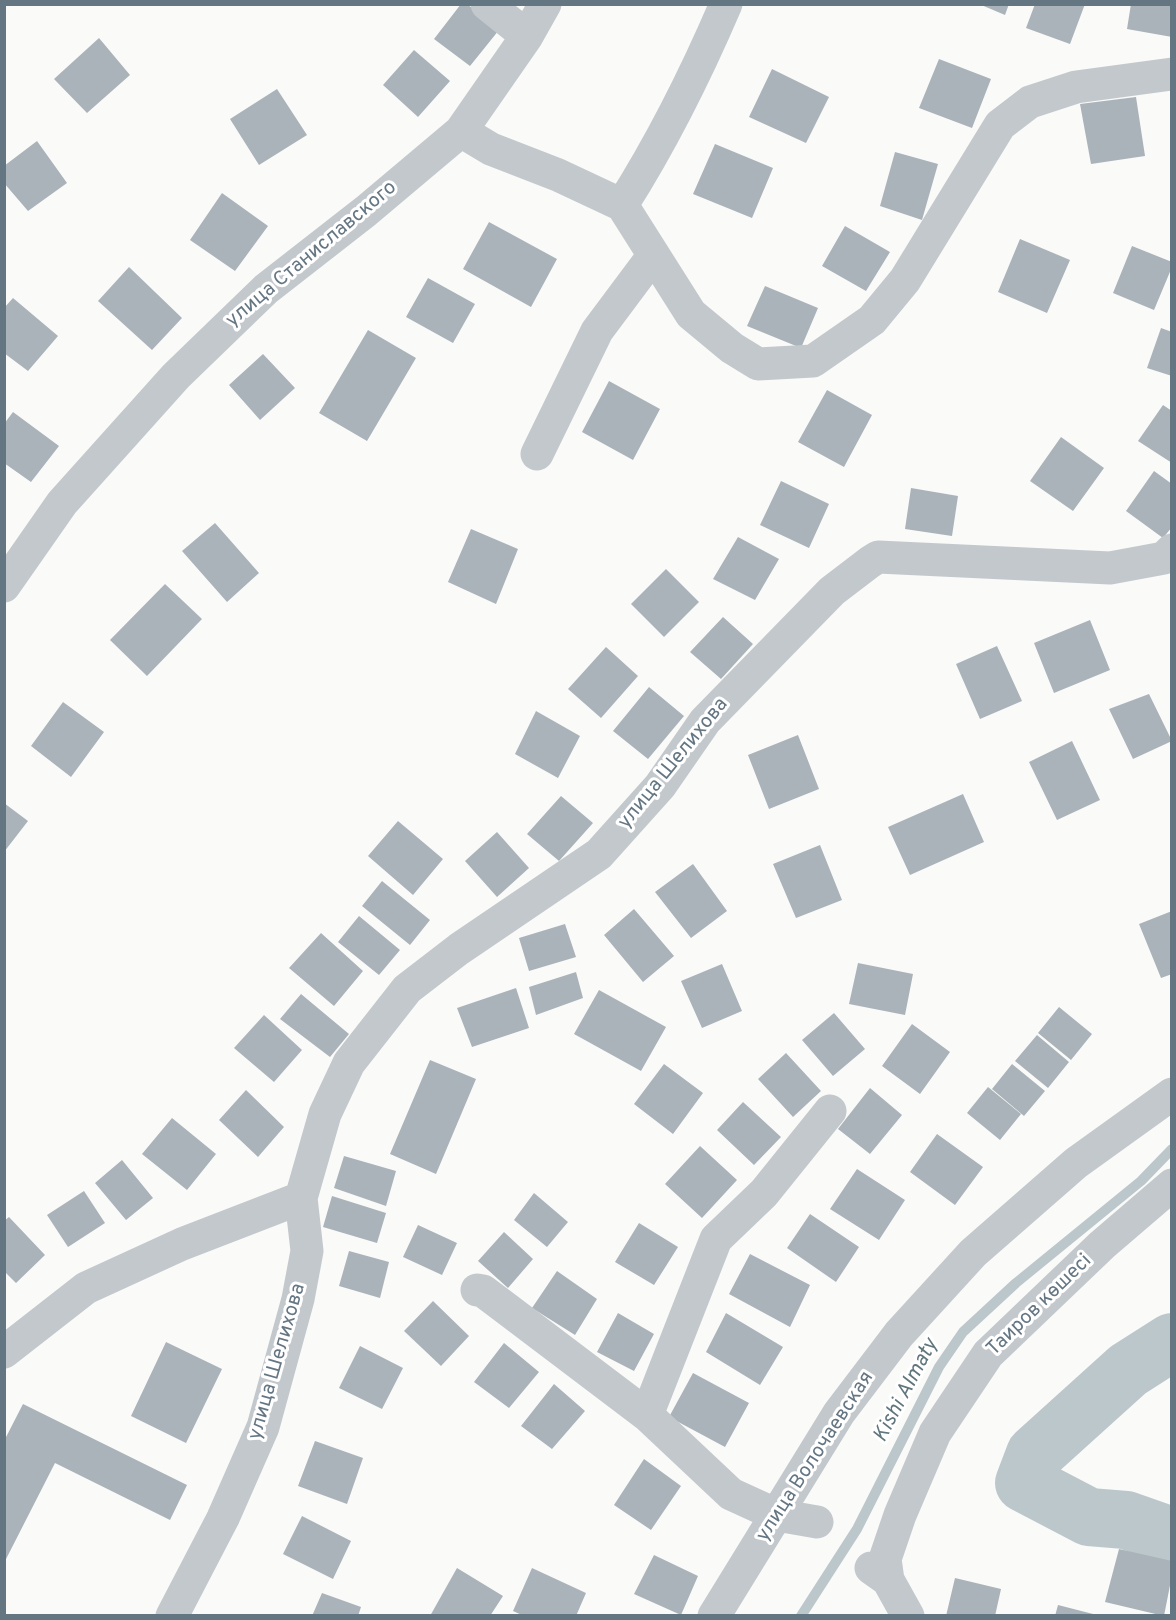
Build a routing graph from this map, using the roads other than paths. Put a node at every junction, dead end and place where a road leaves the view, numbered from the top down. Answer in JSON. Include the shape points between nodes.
{"nodes":[{"id":1,"x":487,"y":4,"type":"edge"},
{"id":2,"x":545,"y":4,"type":"edge"},
{"id":3,"x":726,"y":4,"type":"edge"},
{"id":4,"x":527,"y":36,"type":"junction"},
{"id":5,"x":1172,"y":74,"type":"edge"},
{"id":6,"x":461,"y":130,"type":"junction"},
{"id":7,"x":622,"y":205,"type":"junction"},
{"id":8,"x":653,"y":256,"type":"junction"},
{"id":9,"x":537,"y":454,"type":"dead end"},
{"id":10,"x":1172,"y":550,"type":"edge"},
{"id":11,"x":4,"y":586,"type":"edge"},
{"id":12,"x":1172,"y":1094,"type":"edge"},
{"id":13,"x":830,"y":1111,"type":"dead end"},
{"id":14,"x":1172,"y":1185,"type":"edge"},
{"id":15,"x":301,"y":1198,"type":"junction"},
{"id":16,"x":477,"y":1290,"type":"dead end"},
{"id":17,"x":4,"y":1352,"type":"edge"},
{"id":18,"x":646,"y":1415,"type":"junction"},
{"id":19,"x":777,"y":1515,"type":"junction"},
{"id":20,"x":817,"y":1522,"type":"dead end"},
{"id":21,"x":172,"y":1616,"type":"edge"},
{"id":22,"x":714,"y":1616,"type":"edge"},
{"id":23,"x":908,"y":1616,"type":"edge"}],
"edges":[{"from":1,"to":4,"type":"street"},
{"from":2,"to":4,"type":"street","name":"улица Станиславского"},
{"from":3,"to":7,"type":"street","via":[[653,157]]},
{"from":4,"to":6,"type":"street","name":"улица Станиславского"},
{"from":5,"to":8,"type":"street","via":[[1076,87],[1030,102],[1000,125],[905,280],[872,320],[813,361],[758,364],[732,348],[691,314]]},
{"from":6,"to":7,"type":"street","via":[[491,149]]},
{"from":6,"to":11,"type":"street","name":"улица Станиславского","via":[[266,289],[176,376],[62,502]]},
{"from":7,"to":8,"type":"street"},
{"from":8,"to":9,"type":"street","via":[[597,332]]},
{"from":10,"to":15,"type":"street","name":"улица Шелихова","via":[[1164,558],[1110,568],[878,557],[861,569],[832,591],[705,721],[660,786],[599,854],[407,989],[349,1063],[325,1114]]},
{"from":12,"to":19,"type":"street","name":"улица Волочаевская","via":[[1076,1163],[973,1253],[898,1334],[839,1413]]},
{"from":13,"to":18,"type":"street","via":[[764,1193],[716,1239]]},
{"from":14,"to":23,"type":"street","name":"Таиров көшесі","via":[[1102,1245],[988,1354],[935,1433],[879,1574]]},
{"from":15,"to":17,"type":"street","via":[[182,1244],[86,1288]]},
{"from":15,"to":21,"type":"street","name":"улица Шелихова","via":[[307,1251],[263,1427],[223,1518]]},
{"from":16,"to":18,"type":"street"},
{"from":18,"to":19,"type":"street","via":[[731,1494]]},
{"from":19,"to":20,"type":"street"},
{"from":19,"to":22,"type":"street","name":"улица Волочаевская"}]}
